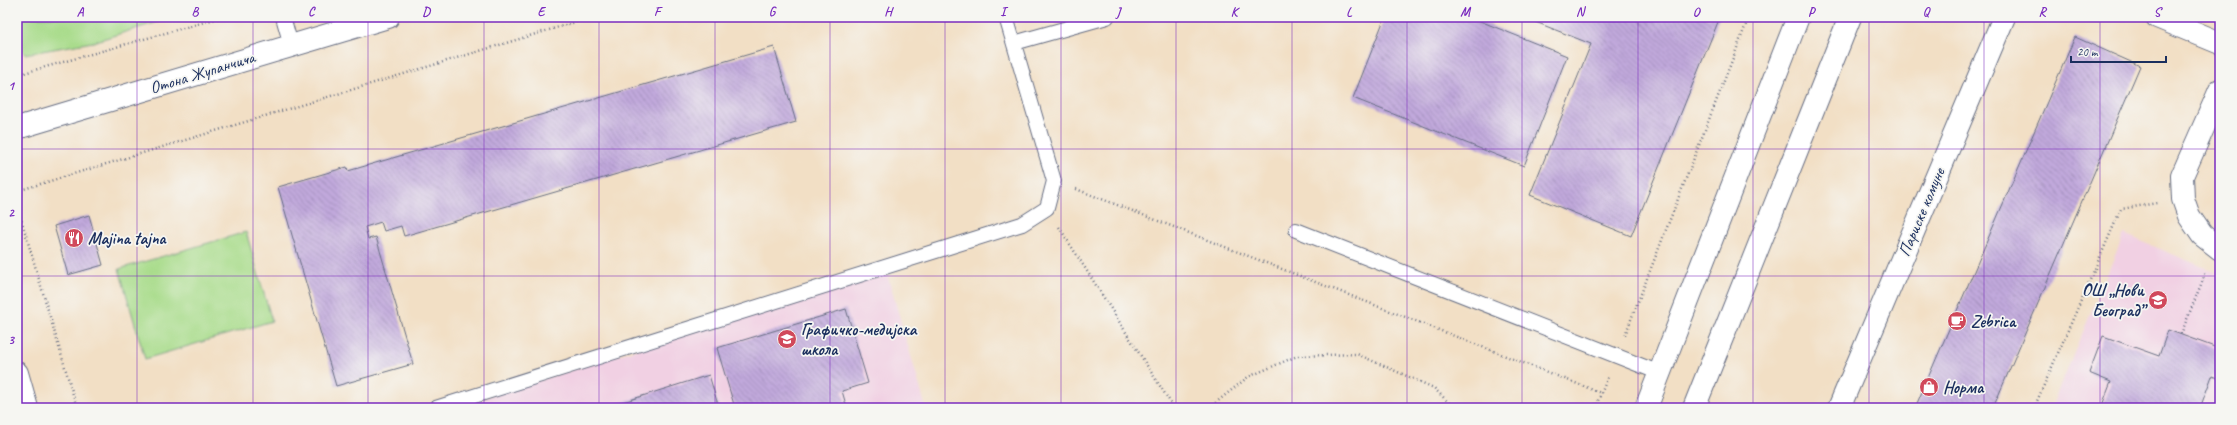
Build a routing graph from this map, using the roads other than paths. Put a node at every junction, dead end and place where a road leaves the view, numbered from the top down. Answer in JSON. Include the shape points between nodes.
{"nodes":[{"id":1,"x":284,"y":17,"type":"edge"},
{"id":2,"x":388,"y":17,"type":"edge"},
{"id":3,"x":1006,"y":17,"type":"edge"},
{"id":4,"x":1107,"y":17,"type":"edge"},
{"id":5,"x":1798,"y":17,"type":"edge"},
{"id":6,"x":1850,"y":17,"type":"edge"},
{"id":7,"x":2004,"y":17,"type":"edge"},
{"id":8,"x":2157,"y":17,"type":"edge"},
{"id":9,"x":2180,"y":21,"type":"edge"},
{"id":10,"x":2220,"y":43,"type":"edge"},
{"id":11,"x":1014,"y":44,"type":"junction"},
{"id":12,"x":291,"y":45,"type":"junction"},
{"id":13,"x":2220,"y":90,"type":"edge"},
{"id":14,"x":17,"y":128,"type":"edge"},
{"id":15,"x":1296,"y":230,"type":"dead end"},
{"id":16,"x":2220,"y":249,"type":"edge"},
{"id":17,"x":17,"y":373,"type":"edge"},
{"id":18,"x":1660,"y":373,"type":"junction"},
{"id":19,"x":27,"y":408,"type":"edge"},
{"id":20,"x":436,"y":408,"type":"edge"},
{"id":21,"x":1646,"y":408,"type":"edge"},
{"id":22,"x":1694,"y":408,"type":"edge"},
{"id":23,"x":1839,"y":408,"type":"edge"}],
"edges":[{"from":1,"to":12,"type":"lane"},
{"from":2,"to":12,"type":"street","name":"Отона Жупанчича"},
{"from":3,"to":11,"type":"lane"},
{"from":4,"to":11,"type":"lane"},
{"from":5,"to":18,"type":"street"},
{"from":6,"to":22,"type":"street"},
{"from":7,"to":23,"type":"street","name":"Париске комуне"},
{"from":8,"to":9,"type":"street"},
{"from":9,"to":10,"type":"street"},
{"from":11,"to":20,"type":"lane","via":[[1054,181],[1047,208],[1022,224]]},
{"from":12,"to":14,"type":"street","name":"Отона Жупанчича"},
{"from":13,"to":16,"type":"street","via":[[2182,176],[2183,199],[2188,216],[2202,235]]},
{"from":15,"to":18,"type":"lane"},
{"from":17,"to":19,"type":"street"},
{"from":18,"to":21,"type":"street"}]}
